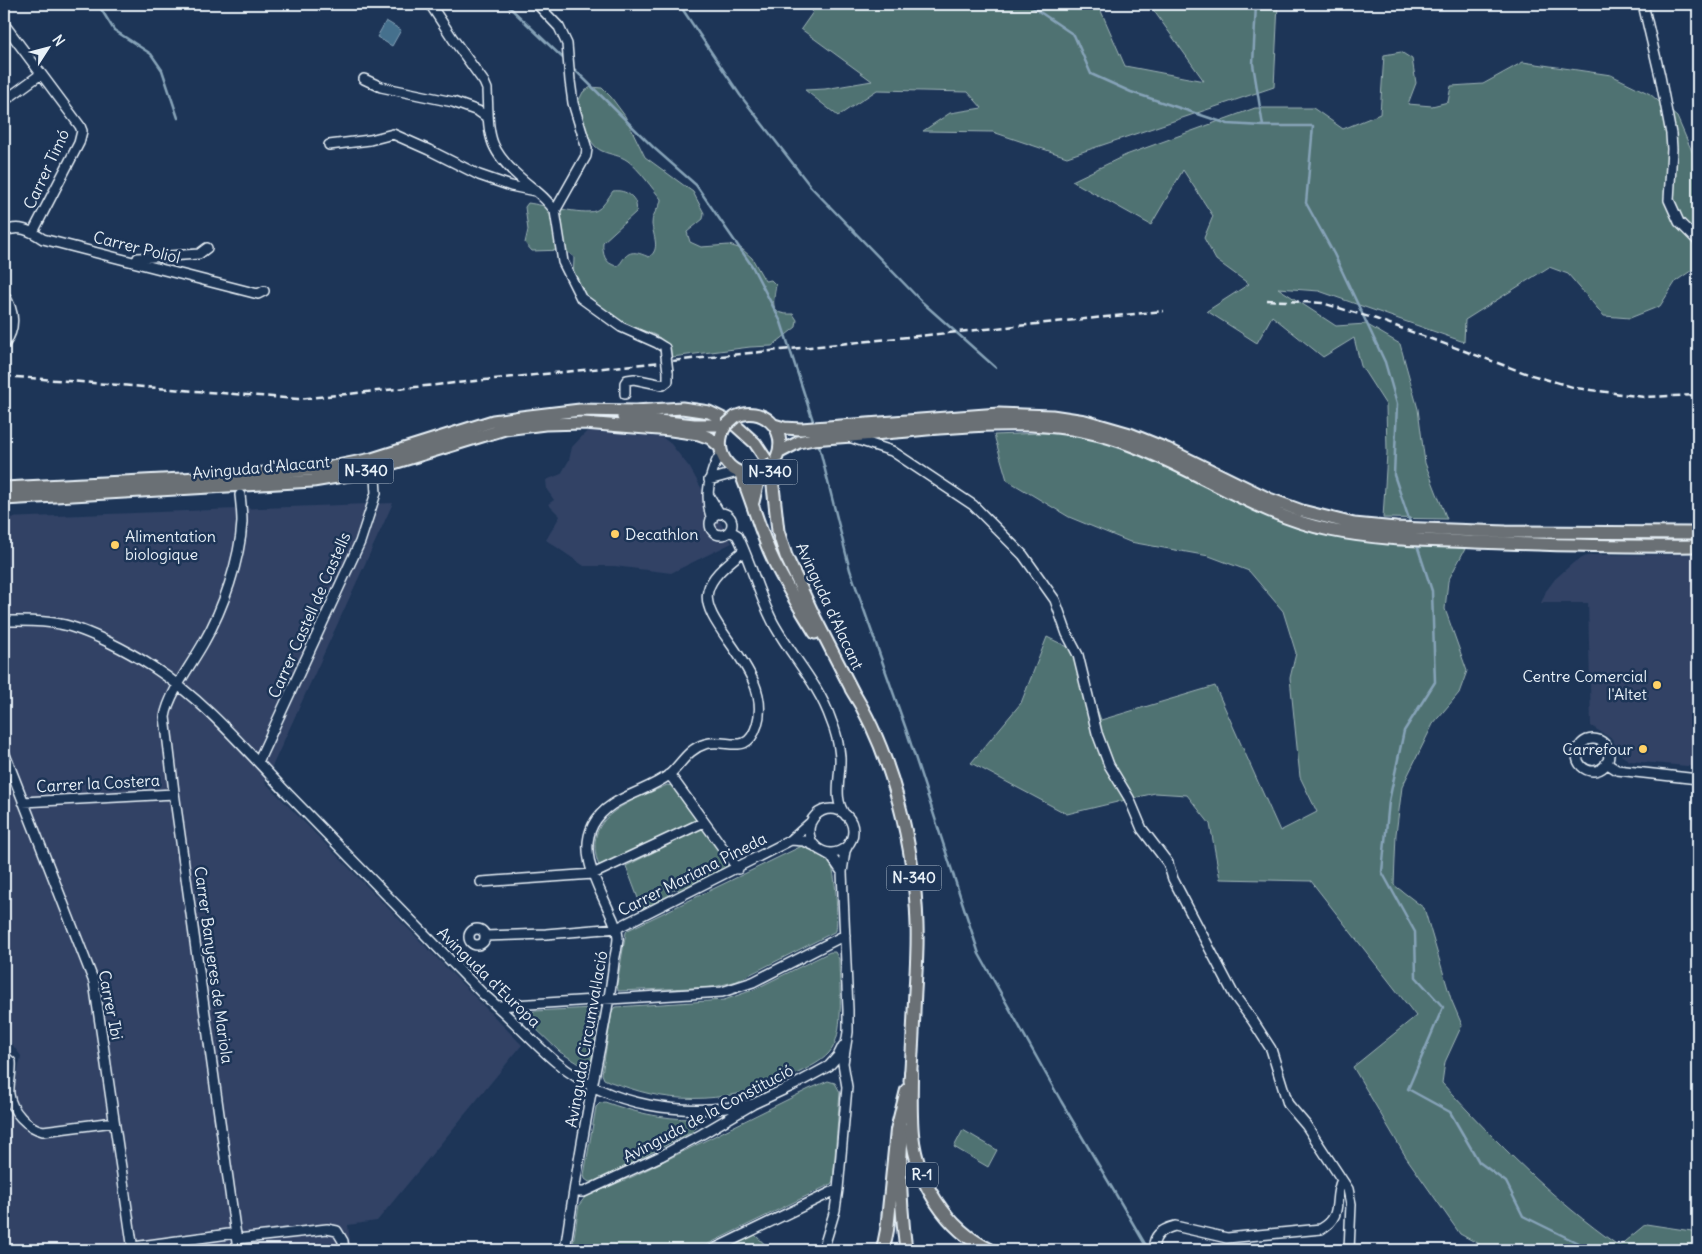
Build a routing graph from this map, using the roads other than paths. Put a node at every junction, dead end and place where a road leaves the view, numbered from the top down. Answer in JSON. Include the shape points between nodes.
{"nodes":[{"id":1,"x":430,"y":4,"type":"edge"},
{"id":2,"x":537,"y":4,"type":"edge"},
{"id":3,"x":1643,"y":4,"type":"edge"},
{"id":4,"x":4,"y":24,"type":"edge"},
{"id":5,"x":41,"y":74,"type":"junction"},
{"id":6,"x":364,"y":79,"type":"dead end"},
{"id":7,"x":4,"y":101,"type":"edge"},
{"id":8,"x":488,"y":118,"type":"junction"},
{"id":9,"x":329,"y":145,"type":"dead end"},
{"id":10,"x":538,"y":192,"type":"junction"},
{"id":11,"x":555,"y":211,"type":"junction"},
{"id":12,"x":4,"y":232,"type":"edge"},
{"id":13,"x":33,"y":232,"type":"junction"},
{"id":14,"x":1698,"y":241,"type":"edge"},
{"id":15,"x":207,"y":248,"type":"dead end"},
{"id":16,"x":137,"y":263,"type":"junction"},
{"id":17,"x":264,"y":291,"type":"dead end"},
{"id":18,"x":4,"y":295,"type":"edge"},
{"id":19,"x":4,"y":345,"type":"edge"},
{"id":20,"x":625,"y":394,"type":"dead end"},
{"id":21,"x":558,"y":413,"type":"junction"},
{"id":22,"x":730,"y":421,"type":"junction"},
{"id":23,"x":774,"y":425,"type":"junction"},
{"id":24,"x":846,"y":436,"type":"junction"},
{"id":25,"x":720,"y":449,"type":"junction"},
{"id":26,"x":780,"y":452,"type":"junction"},
{"id":27,"x":766,"y":469,"type":"junction"},
{"id":28,"x":739,"y":472,"type":"junction"},
{"id":29,"x":375,"y":478,"type":"dead end"},
{"id":30,"x":709,"y":480,"type":"junction"},
{"id":31,"x":4,"y":488,"type":"edge"},
{"id":32,"x":708,"y":494,"type":"junction"},
{"id":33,"x":240,"y":495,"type":"dead end"},
{"id":34,"x":4,"y":498,"type":"edge"},
{"id":35,"x":753,"y":502,"type":"junction"},
{"id":36,"x":720,"y":514,"type":"junction"},
{"id":37,"x":712,"y":520,"type":"junction"},
{"id":38,"x":730,"y":531,"type":"junction"},
{"id":39,"x":1698,"y":534,"type":"edge"},
{"id":40,"x":1698,"y":546,"type":"edge"},
{"id":41,"x":744,"y":550,"type":"junction"},
{"id":42,"x":4,"y":621,"type":"edge"},
{"id":43,"x":179,"y":686,"type":"junction"},
{"id":44,"x":854,"y":694,"type":"junction"},
{"id":45,"x":4,"y":752,"type":"edge"},
{"id":46,"x":258,"y":762,"type":"junction"},
{"id":47,"x":1606,"y":763,"type":"dead end"},
{"id":48,"x":668,"y":775,"type":"junction"},
{"id":49,"x":1698,"y":779,"type":"edge"},
{"id":50,"x":838,"y":792,"type":"junction"},
{"id":51,"x":174,"y":794,"type":"junction"},
{"id":52,"x":23,"y":802,"type":"junction"},
{"id":53,"x":816,"y":816,"type":"junction"},
{"id":54,"x":846,"y":816,"type":"junction"},
{"id":55,"x":704,"y":822,"type":"junction"},
{"id":56,"x":791,"y":840,"type":"junction"},
{"id":57,"x":849,"y":843,"type":"junction"},
{"id":58,"x":820,"y":849,"type":"junction"},
{"id":59,"x":738,"y":868,"type":"junction"},
{"id":60,"x":842,"y":872,"type":"junction"},
{"id":61,"x":593,"y":874,"type":"junction"},
{"id":62,"x":481,"y":882,"type":"dead end"},
{"id":63,"x":617,"y":928,"type":"junction"},
{"id":64,"x":845,"y":935,"type":"junction"},
{"id":65,"x":486,"y":936,"type":"dead end"},
{"id":66,"x":610,"y":998,"type":"junction"},
{"id":67,"x":498,"y":1006,"type":"junction"},
{"id":68,"x":845,"y":1044,"type":"junction"},
{"id":69,"x":4,"y":1056,"type":"edge"},
{"id":70,"x":910,"y":1073,"type":"junction"},
{"id":71,"x":593,"y":1086,"type":"junction"},
{"id":72,"x":753,"y":1104,"type":"junction"},
{"id":73,"x":114,"y":1122,"type":"junction"},
{"id":74,"x":1342,"y":1180,"type":"junction"},
{"id":75,"x":838,"y":1189,"type":"junction"},
{"id":76,"x":575,"y":1192,"type":"junction"},
{"id":77,"x":236,"y":1236,"type":"junction"},
{"id":78,"x":344,"y":1245,"type":"edge"},
{"id":79,"x":1154,"y":1248,"type":"dead end"},
{"id":80,"x":133,"y":1249,"type":"edge"},
{"id":81,"x":238,"y":1250,"type":"edge"},
{"id":82,"x":565,"y":1250,"type":"edge"},
{"id":83,"x":712,"y":1250,"type":"edge"},
{"id":84,"x":823,"y":1250,"type":"edge"},
{"id":85,"x":883,"y":1250,"type":"edge"},
{"id":86,"x":906,"y":1250,"type":"edge"},
{"id":87,"x":990,"y":1250,"type":"edge"},
{"id":88,"x":1349,"y":1250,"type":"edge"}],
"edges":[{"from":1,"to":8,"type":"street","via":[[484,82]]},
{"from":2,"to":11,"type":"street","via":[[559,27],[567,44],[574,103],[588,149]]},
{"from":3,"to":14,"type":"street","via":[[1671,134],[1669,200],[1679,222]]},
{"from":4,"to":5,"type":"street","name":"Carrer Timó"},
{"from":5,"to":7,"type":"street"},
{"from":5,"to":13,"type":"street","name":"Carrer Timó","via":[[82,131],[79,143]]},
{"from":6,"to":8,"type":"street","via":[[381,88],[453,102]]},
{"from":8,"to":10,"type":"street","via":[[493,147],[513,172]]},
{"from":9,"to":10,"type":"street","via":[[393,134],[479,175]]},
{"from":10,"to":11,"type":"street"},
{"from":11,"to":20,"type":"street","bridge":true,"via":[[563,262],[581,298],[621,327],[665,348],[668,381],[663,385],[627,380]]},
{"from":12,"to":13,"type":"street","name":"Carrer Poliol","via":[[13,228]]},
{"from":13,"to":16,"type":"street","name":"Carrer Poliol","via":[[43,239]]},
{"from":15,"to":16,"type":"street","via":[[199,254],[138,258]]},
{"from":16,"to":17,"type":"street","name":"Carrer Poliol","via":[[258,294]]},
{"from":18,"to":19,"type":"street","via":[[12,311],[13,322]]},
{"from":21,"to":22,"type":"main road","name":"Avinguda d'Alacant","number":"N-340","via":[[694,425]]},
{"from":21,"to":31,"type":"main road","name":"Avinguda d'Alacant","number":"N-340","via":[[493,421],[372,459],[322,470]]},
{"from":21,"to":44,"type":"main road","name":"Avinguda d'Alacant","number":"N-340","via":[[693,409],[726,419],[747,435],[761,451],[772,477],[778,531],[786,556]]},
{"from":22,"to":23,"type":"main road","number":"N-340","via":[[745,414],[756,414]]},
{"from":22,"to":25,"type":"main road","via":[[720,438]]},
{"from":23,"to":26,"type":"main road","number":"N-340","via":[[780,438]]},
{"from":23,"to":39,"type":"main road","via":[[802,429],[999,414],[1052,416],[1085,421],[1130,434],[1269,499],[1310,514],[1354,524],[1506,532]]},
{"from":24,"to":26,"type":"main road","via":[[804,440]]},
{"from":24,"to":40,"type":"main road","via":[[960,426],[1023,424],[1070,428],[1135,446],[1296,521],[1328,530],[1389,539]]},
{"from":24,"to":74,"type":"street","via":[[892,451],[973,505],[1023,555],[1056,600],[1078,655],[1097,733],[1109,765],[1129,798],[1142,829],[1168,863],[1172,879],[1234,995],[1271,1049],[1288,1104],[1306,1125]]},
{"from":25,"to":28,"type":"main road","number":"N-340","via":[[728,464]]},
{"from":25,"to":30,"type":"street"},
{"from":25,"to":34,"type":"main road","name":"Avinguda d'Alacant","number":"N-340","via":[[710,438],[671,430],[590,423],[545,424],[489,433],[361,473],[313,481]]},
{"from":26,"to":27,"type":"main road","number":"N-340"},
{"from":27,"to":28,"type":"main road","number":"N-340","via":[[746,474]]},
{"from":27,"to":35,"type":"main road","number":"N-340"},
{"from":28,"to":30,"type":"street"},
{"from":28,"to":35,"type":"main road","number":"N-340"},
{"from":29,"to":46,"type":"street","name":"Carrer Castell de Castells","via":[[376,493],[360,542]]},
{"from":30,"to":32,"type":"street"},
{"from":32,"to":36,"type":"street"},
{"from":32,"to":37,"type":"street"},
{"from":33,"to":43,"type":"street","name":"Carrer Banyeres de Mariola","via":[[240,539],[227,592],[205,641]]},
{"from":35,"to":44,"type":"main road","number":"N-340","via":[[776,566]]},
{"from":36,"to":37,"type":"street"},
{"from":36,"to":38,"type":"street","via":[[727,515],[731,521]]},
{"from":37,"to":38,"type":"street","via":[[714,532],[724,535]]},
{"from":38,"to":41,"type":"street"},
{"from":41,"to":48,"type":"street","name":"Avinguda Circumval·lació","via":[[727,565],[707,593],[718,625],[753,680],[759,702],[758,723],[749,741],[743,744],[704,744],[690,752]]},
{"from":41,"to":50,"type":"street","via":[[771,618],[815,685],[832,721],[840,756]]},
{"from":42,"to":43,"type":"street","name":"Avinguda d'Europa","via":[[63,624],[125,650]]},
{"from":43,"to":46,"type":"street","name":"Avinguda d'Europa"},
{"from":43,"to":51,"type":"street","name":"Carrer Banyeres de Mariola","via":[[165,717]]},
{"from":44,"to":70,"type":"main road","number":"N-340","via":[[893,783],[911,861],[917,924]]},
{"from":45,"to":52,"type":"street","name":"Carrer Ibi"},
{"from":46,"to":67,"type":"street","name":"Avinguda d'Europa"},
{"from":47,"to":49,"type":"street","via":[[1617,770]]},
{"from":48,"to":55,"type":"street"},
{"from":48,"to":61,"type":"street","name":"Avinguda Circumval·lació","via":[[614,804],[594,824],[588,849]]},
{"from":50,"to":53,"type":"street"},
{"from":50,"to":54,"type":"street","via":[[840,808]]},
{"from":51,"to":52,"type":"street","name":"Carrer la Costera"},
{"from":51,"to":77,"type":"street","name":"Carrer Banyeres de Mariola"},
{"from":52,"to":73,"type":"street","name":"Carrer Ibi","via":[[94,982]]},
{"from":53,"to":54,"type":"street","via":[[829,809]]},
{"from":53,"to":56,"type":"street","name":"Carrer Mariana Pineda"},
{"from":53,"to":58,"type":"street","via":[[809,832],[811,841]]},
{"from":54,"to":57,"type":"street","via":[[853,832]]},
{"from":55,"to":59,"type":"street"},
{"from":55,"to":61,"type":"street"},
{"from":56,"to":58,"type":"street","via":[[804,841]]},
{"from":56,"to":59,"type":"street","name":"Carrer Mariana Pineda"},
{"from":57,"to":58,"type":"street","via":[[835,853]]},
{"from":57,"to":60,"type":"street"},
{"from":58,"to":60,"type":"street","via":[[831,856]]},
{"from":59,"to":63,"type":"street","name":"Carrer Mariana Pineda"},
{"from":60,"to":64,"type":"street"},
{"from":61,"to":62,"type":"street"},
{"from":61,"to":63,"type":"street","name":"Avinguda Circumval·lació"},
{"from":63,"to":65,"type":"street","name":"Carrer Mariana Pineda"},
{"from":63,"to":66,"type":"street","name":"Avinguda Circumval·lació","via":[[618,944]]},
{"from":64,"to":66,"type":"street","via":[[732,990],[711,994]]},
{"from":64,"to":68,"type":"street","via":[[848,1010]]},
{"from":66,"to":67,"type":"street"},
{"from":66,"to":71,"type":"street","name":"Avinguda Circumval·lació"},
{"from":67,"to":71,"type":"street","name":"Avinguda d'Europa","via":[[557,1063]]},
{"from":68,"to":72,"type":"street","name":"Avinguda de la Constitució","via":[[829,1066]]},
{"from":68,"to":75,"type":"street","via":[[843,1063],[847,1087]]},
{"from":69,"to":73,"type":"street","via":[[11,1062],[9,1095],[13,1108],[36,1130]]},
{"from":70,"to":85,"type":"highway","via":[[897,1130]]},
{"from":70,"to":86,"type":"main road","number":"N-340","via":[[902,1139],[902,1216]]},
{"from":70,"to":87,"type":"highway","number":"R-1","via":[[912,1135],[919,1168],[927,1186],[953,1224]]},
{"from":71,"to":72,"type":"street","name":"Avinguda d'Europa","via":[[660,1107],[709,1110]]},
{"from":71,"to":76,"type":"street","name":"Avinguda Circumval·lació"},
{"from":72,"to":76,"type":"street","name":"Avinguda de la Constitució","via":[[661,1156],[584,1192]]},
{"from":73,"to":80,"type":"street","name":"Carrer Ibi"},
{"from":74,"to":79,"type":"street","via":[[1335,1216],[1321,1229],[1227,1238],[1175,1226],[1158,1234]]},
{"from":74,"to":88,"type":"street","via":[[1351,1204]]},
{"from":75,"to":83,"type":"street"},
{"from":75,"to":84,"type":"street"},
{"from":76,"to":82,"type":"street","name":"Avinguda Circumval·lació"},
{"from":77,"to":78,"type":"street","via":[[327,1229],[337,1231]]},
{"from":77,"to":80,"type":"street"},
{"from":77,"to":81,"type":"street","name":"Carrer Banyeres de Mariola"}]}
